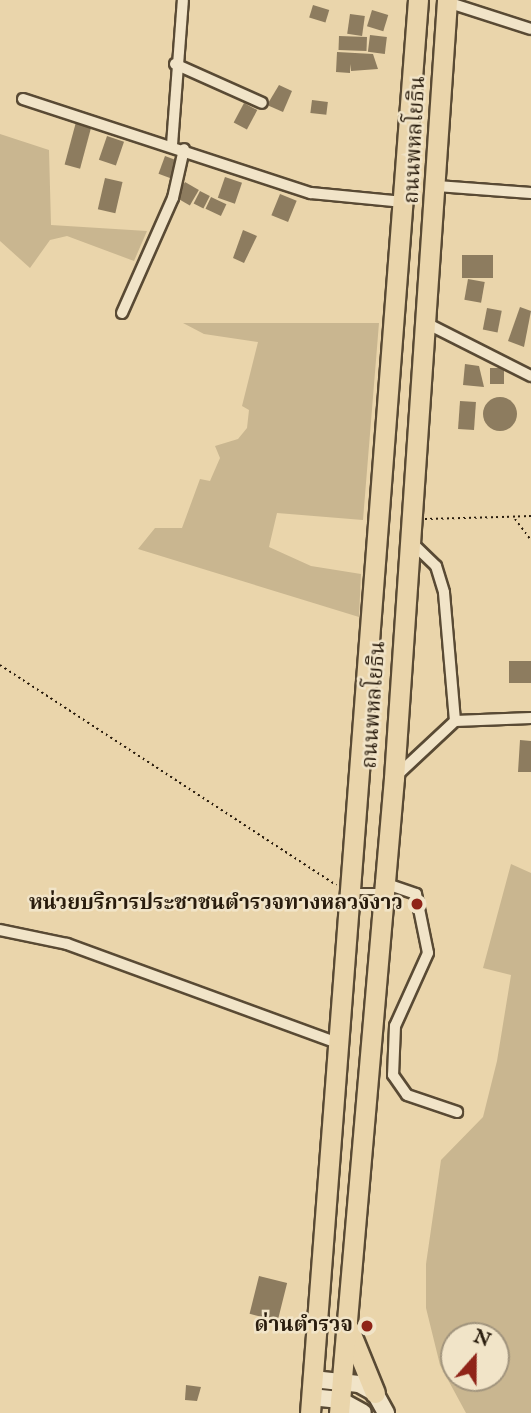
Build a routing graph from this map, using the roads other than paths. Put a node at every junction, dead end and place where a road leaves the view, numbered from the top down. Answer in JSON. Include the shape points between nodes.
{"nodes":[{"id":1,"x":183,"y":0,"type":"edge"},
{"id":2,"x":418,"y":0,"type":"edge"},
{"id":3,"x":447,"y":1,"type":"edge"},
{"id":4,"x":531,"y":29,"type":"edge"},
{"id":5,"x":174,"y":64,"type":"junction"},
{"id":6,"x":23,"y":99,"type":"dead end"},
{"id":7,"x":262,"y":103,"type":"dead end"},
{"id":8,"x":172,"y":145,"type":"junction"},
{"id":9,"x":184,"y":149,"type":"junction"},
{"id":10,"x":438,"y":186,"type":"junction"},
{"id":11,"x":531,"y":192,"type":"edge"},
{"id":12,"x":404,"y":202,"type":"junction"},
{"id":13,"x":122,"y":313,"type":"dead end"},
{"id":14,"x":424,"y":322,"type":"junction"},
{"id":15,"x":531,"y":376,"type":"edge"},
{"id":16,"x":409,"y":541,"type":"junction"},
{"id":17,"x":531,"y":718,"type":"edge"},
{"id":18,"x":455,"y":721,"type":"junction"},
{"id":19,"x":394,"y":778,"type":"junction"},
{"id":20,"x":381,"y":887,"type":"junction"},
{"id":21,"x":352,"y":893,"type":"junction"},
{"id":22,"x":0,"y":930,"type":"edge"},
{"id":23,"x":340,"y":1044,"type":"junction"},
{"id":24,"x":457,"y":1112,"type":"dead end"},
{"id":25,"x":346,"y":1322,"type":"junction"},
{"id":26,"x":375,"y":1392,"type":"junction"},
{"id":27,"x":311,"y":1396,"type":"edge"},
{"id":28,"x":340,"y":1398,"type":"edge"},
{"id":29,"x":363,"y":1413,"type":"edge"},
{"id":30,"x":386,"y":1413,"type":"edge"}],
"edges":[{"from":1,"to":5,"type":"street"},
{"from":2,"to":12,"type":"highway","name":"ถนนพหลโยธิน"},
{"from":3,"to":4,"type":"street"},
{"from":3,"to":10,"type":"highway","name":"ถนนพหลโยธิน"},
{"from":5,"to":7,"type":"street"},
{"from":5,"to":8,"type":"street"},
{"from":6,"to":8,"type":"street"},
{"from":8,"to":9,"type":"street"},
{"from":9,"to":12,"type":"street","via":[[333,199]]},
{"from":9,"to":13,"type":"street","via":[[173,198]]},
{"from":10,"to":11,"type":"street"},
{"from":10,"to":14,"type":"highway","name":"ถนนพหลโยธิน"},
{"from":12,"to":21,"type":"highway","name":"ถนนพหลโยธิน"},
{"from":14,"to":15,"type":"street"},
{"from":14,"to":16,"type":"highway","name":"ถนนพหลโยธิน"},
{"from":16,"to":18,"type":"street","via":[[436,566],[444,592]]},
{"from":16,"to":19,"type":"highway","name":"ถนนพหลโยธิน"},
{"from":17,"to":18,"type":"street"},
{"from":18,"to":19,"type":"street"},
{"from":19,"to":20,"type":"highway","name":"ถนนพหลโยธิน"},
{"from":20,"to":21,"type":"lane"},
{"from":20,"to":24,"type":"street","via":[[416,894],[428,953],[395,1027],[393,1075],[407,1095]]},
{"from":20,"to":25,"type":"highway","name":"ถนนพหลโยธิน"},
{"from":21,"to":23,"type":"highway","name":"ถนนพหลโยธิน"},
{"from":22,"to":23,"type":"street","via":[[67,944]]},
{"from":23,"to":27,"type":"highway","name":"ถนนพหลโยธิน"},
{"from":25,"to":26,"type":"highway"},
{"from":25,"to":28,"type":"highway","name":"ถนนพหลโยธิน"},
{"from":26,"to":28,"type":"street"},
{"from":26,"to":30,"type":"street"},
{"from":27,"to":28,"type":"street"},
{"from":28,"to":29,"type":"street"}]}
